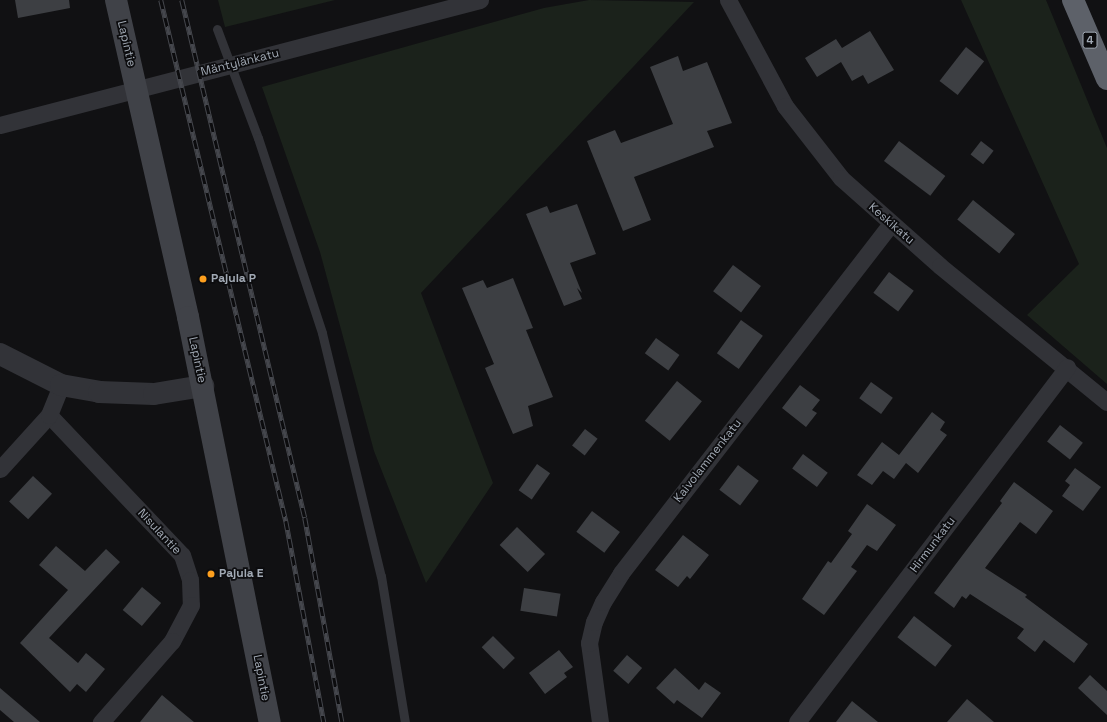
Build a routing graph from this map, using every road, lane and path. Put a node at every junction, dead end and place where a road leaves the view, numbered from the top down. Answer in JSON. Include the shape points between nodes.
{"nodes":[{"id":1,"x":116,"y":0,"type":"edge"},
{"id":2,"x":480,"y":0,"type":"edge"},
{"id":3,"x":728,"y":0,"type":"edge"},
{"id":4,"x":1073,"y":0,"type":"edge"},
{"id":5,"x":217,"y":29,"type":"dead end"},
{"id":6,"x":1107,"y":79,"type":"edge"},
{"id":7,"x":0,"y":124,"type":"edge"},
{"id":8,"x":891,"y":224,"type":"junction"},
{"id":9,"x":0,"y":354,"type":"edge"},
{"id":10,"x":1067,"y":367,"type":"junction"},
{"id":11,"x":61,"y":385,"type":"junction"},
{"id":12,"x":203,"y":386,"type":"junction"},
{"id":13,"x":1107,"y":402,"type":"edge"},
{"id":14,"x":49,"y":415,"type":"junction"},
{"id":15,"x":0,"y":469,"type":"edge"},
{"id":16,"x":101,"y":722,"type":"edge"},
{"id":17,"x":270,"y":722,"type":"edge"},
{"id":18,"x":405,"y":722,"type":"edge"},
{"id":19,"x":600,"y":722,"type":"edge"},
{"id":20,"x":797,"y":722,"type":"edge"}],
"edges":[{"from":1,"to":12,"type":"main road","name":"Lapintie"},
{"from":2,"to":7,"type":"street","name":"Mäntylänkatu"},
{"from":3,"to":8,"type":"street","name":"Keskikatu","via":[[798,124],[841,178]]},
{"from":4,"to":6,"type":"highway","number":"4"},
{"from":5,"to":18,"type":"lane","via":[[258,138],[322,333],[381,576]]},
{"from":8,"to":10,"type":"street","name":"Keskikatu"},
{"from":8,"to":19,"type":"street","name":"Kaivolammenkatu","via":[[621,573],[603,602],[594,622],[589,643]]},
{"from":9,"to":11,"type":"street"},
{"from":10,"to":13,"type":"street","name":"Keskikatu"},
{"from":10,"to":20,"type":"street","name":"Hirmunkatu"},
{"from":11,"to":12,"type":"street","via":[[133,395]]},
{"from":11,"to":14,"type":"street"},
{"from":12,"to":17,"type":"main road","name":"Lapintie"},
{"from":14,"to":15,"type":"street"},
{"from":14,"to":16,"type":"street","name":"Nisulantie","via":[[182,555],[190,580],[191,606],[172,641]]}]}
